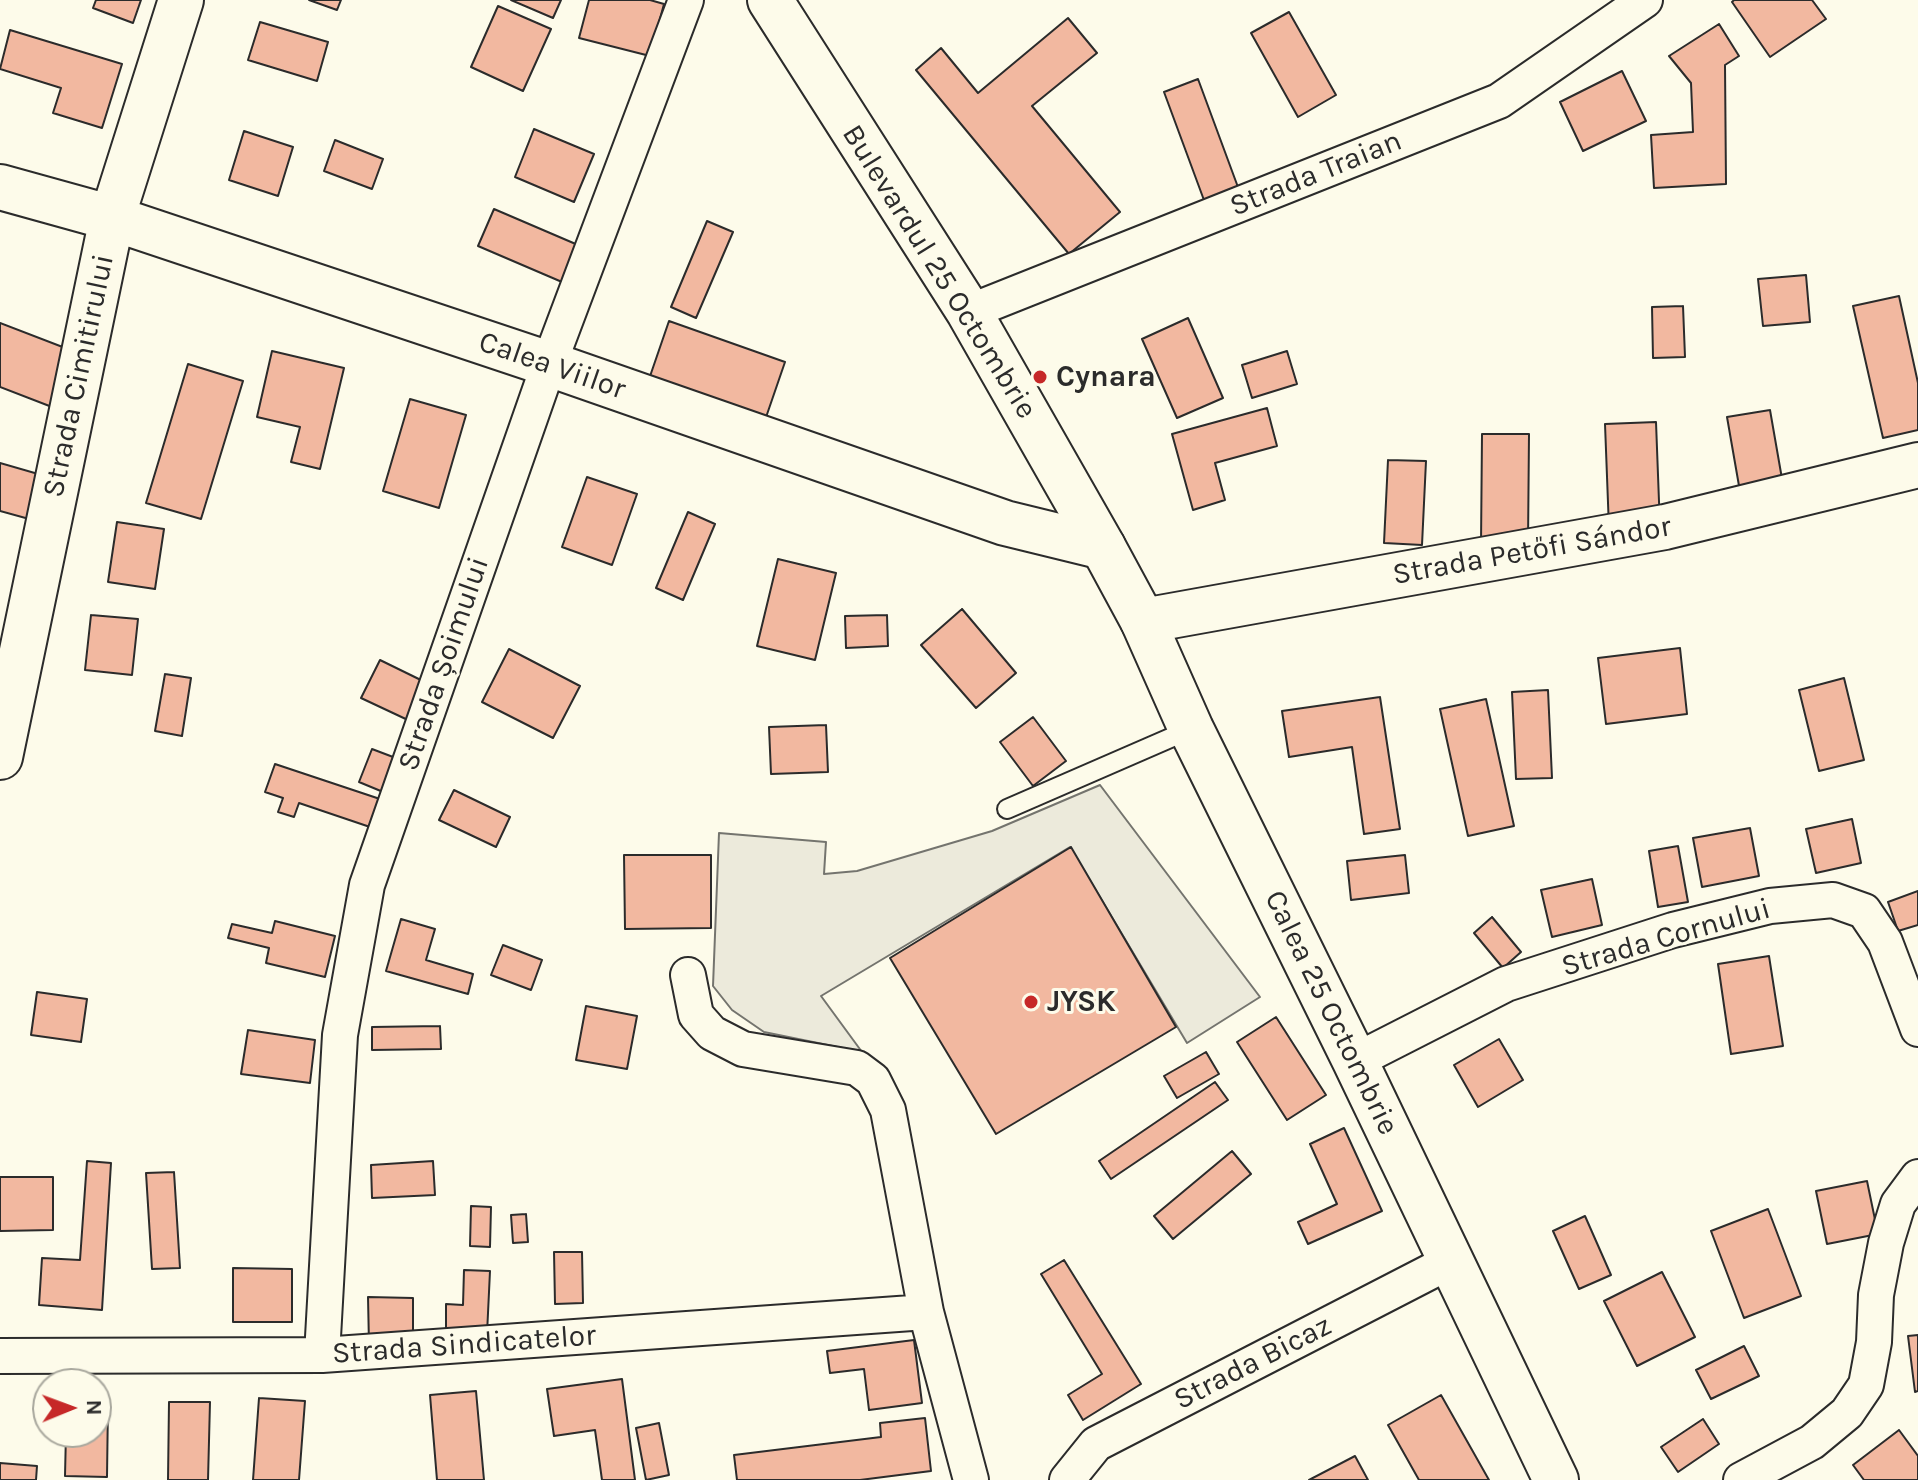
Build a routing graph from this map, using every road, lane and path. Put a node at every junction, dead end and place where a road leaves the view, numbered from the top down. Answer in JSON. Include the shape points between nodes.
{"nodes":[{"id":1,"x":181,"y":0,"type":"edge"},
{"id":2,"x":686,"y":0,"type":"edge"},
{"id":3,"x":770,"y":0,"type":"edge"},
{"id":4,"x":1645,"y":0,"type":"edge"},
{"id":5,"x":0,"y":187,"type":"edge"},
{"id":6,"x":112,"y":218,"type":"junction"},
{"id":7,"x":969,"y":312,"type":"junction"},
{"id":8,"x":549,"y":364,"type":"junction"},
{"id":9,"x":1918,"y":465,"type":"edge"},
{"id":10,"x":1103,"y":547,"type":"junction"},
{"id":11,"x":1143,"y":621,"type":"junction"},
{"id":12,"x":1191,"y":729,"type":"junction"},
{"id":13,"x":0,"y":757,"type":"edge"},
{"id":14,"x":1007,"y":809,"type":"dead end"},
{"id":15,"x":688,"y":975,"type":"dead end"},
{"id":16,"x":1918,"y":1029,"type":"edge"},
{"id":17,"x":1355,"y":1061,"type":"junction"},
{"id":18,"x":1918,"y":1177,"type":"edge"},
{"id":19,"x":1451,"y":1261,"type":"junction"},
{"id":20,"x":926,"y":1312,"type":"junction"},
{"id":21,"x":322,"y":1355,"type":"junction"},
{"id":22,"x":0,"y":1356,"type":"edge"},
{"id":23,"x":971,"y":1480,"type":"edge"},
{"id":24,"x":1067,"y":1480,"type":"edge"},
{"id":25,"x":1556,"y":1480,"type":"edge"},
{"id":26,"x":1741,"y":1480,"type":"edge"}],
"edges":[{"from":1,"to":6,"type":"main road","name":"Strada Cimitirului"},
{"from":2,"to":8,"type":"street","name":"Strada Șoimului"},
{"from":3,"to":7,"type":"main road","name":"Bulevardul 25 Octombrie"},
{"from":4,"to":7,"type":"street","name":"Strada Traian","via":[[1499,101]]},
{"from":5,"to":6,"type":"main road","name":"Calea Viilor"},
{"from":6,"to":8,"type":"main road","name":"Calea Viilor"},
{"from":6,"to":13,"type":"main road","name":"Strada Cimitirului"},
{"from":7,"to":10,"type":"main road","name":"Bulevardul 25 Octombrie"},
{"from":8,"to":10,"type":"main road","name":"Calea Viilor","via":[[1005,523]]},
{"from":8,"to":21,"type":"street","name":"Strada Șoimului","via":[[367,885],[340,1035]]},
{"from":9,"to":11,"type":"main road","name":"Strada Petőfi Sándor","via":[[1665,527]]},
{"from":10,"to":11,"type":"main road","name":"Calea 25 Octombrie"},
{"from":11,"to":12,"type":"main road","name":"Calea 25 Octombrie"},
{"from":12,"to":14,"type":"lane"},
{"from":12,"to":17,"type":"main road","name":"Calea 25 Octombrie"},
{"from":15,"to":20,"type":"street","via":[[696,1015],[712,1033],[743,1049],[857,1068],[873,1080],[888,1110]]},
{"from":16,"to":17,"type":"street","name":"Strada Cornului","via":[[1885,942],[1864,911],[1833,900],[1770,906],[1673,930],[1506,984]]},
{"from":17,"to":19,"type":"main road","name":"Calea 25 Octombrie"},
{"from":18,"to":26,"type":"street","via":[[1898,1204],[1886,1243],[1866,1385],[1847,1413],[1812,1442]]},
{"from":19,"to":24,"type":"street","name":"Strada Bicaz","via":[[1096,1444]]},
{"from":19,"to":25,"type":"main road","name":"Calea 25 Octombrie"},
{"from":20,"to":21,"type":"street","name":"Strada Sindicatelor"},
{"from":20,"to":23,"type":"street"},
{"from":21,"to":22,"type":"street","name":"Strada Sindicatelor"}]}
